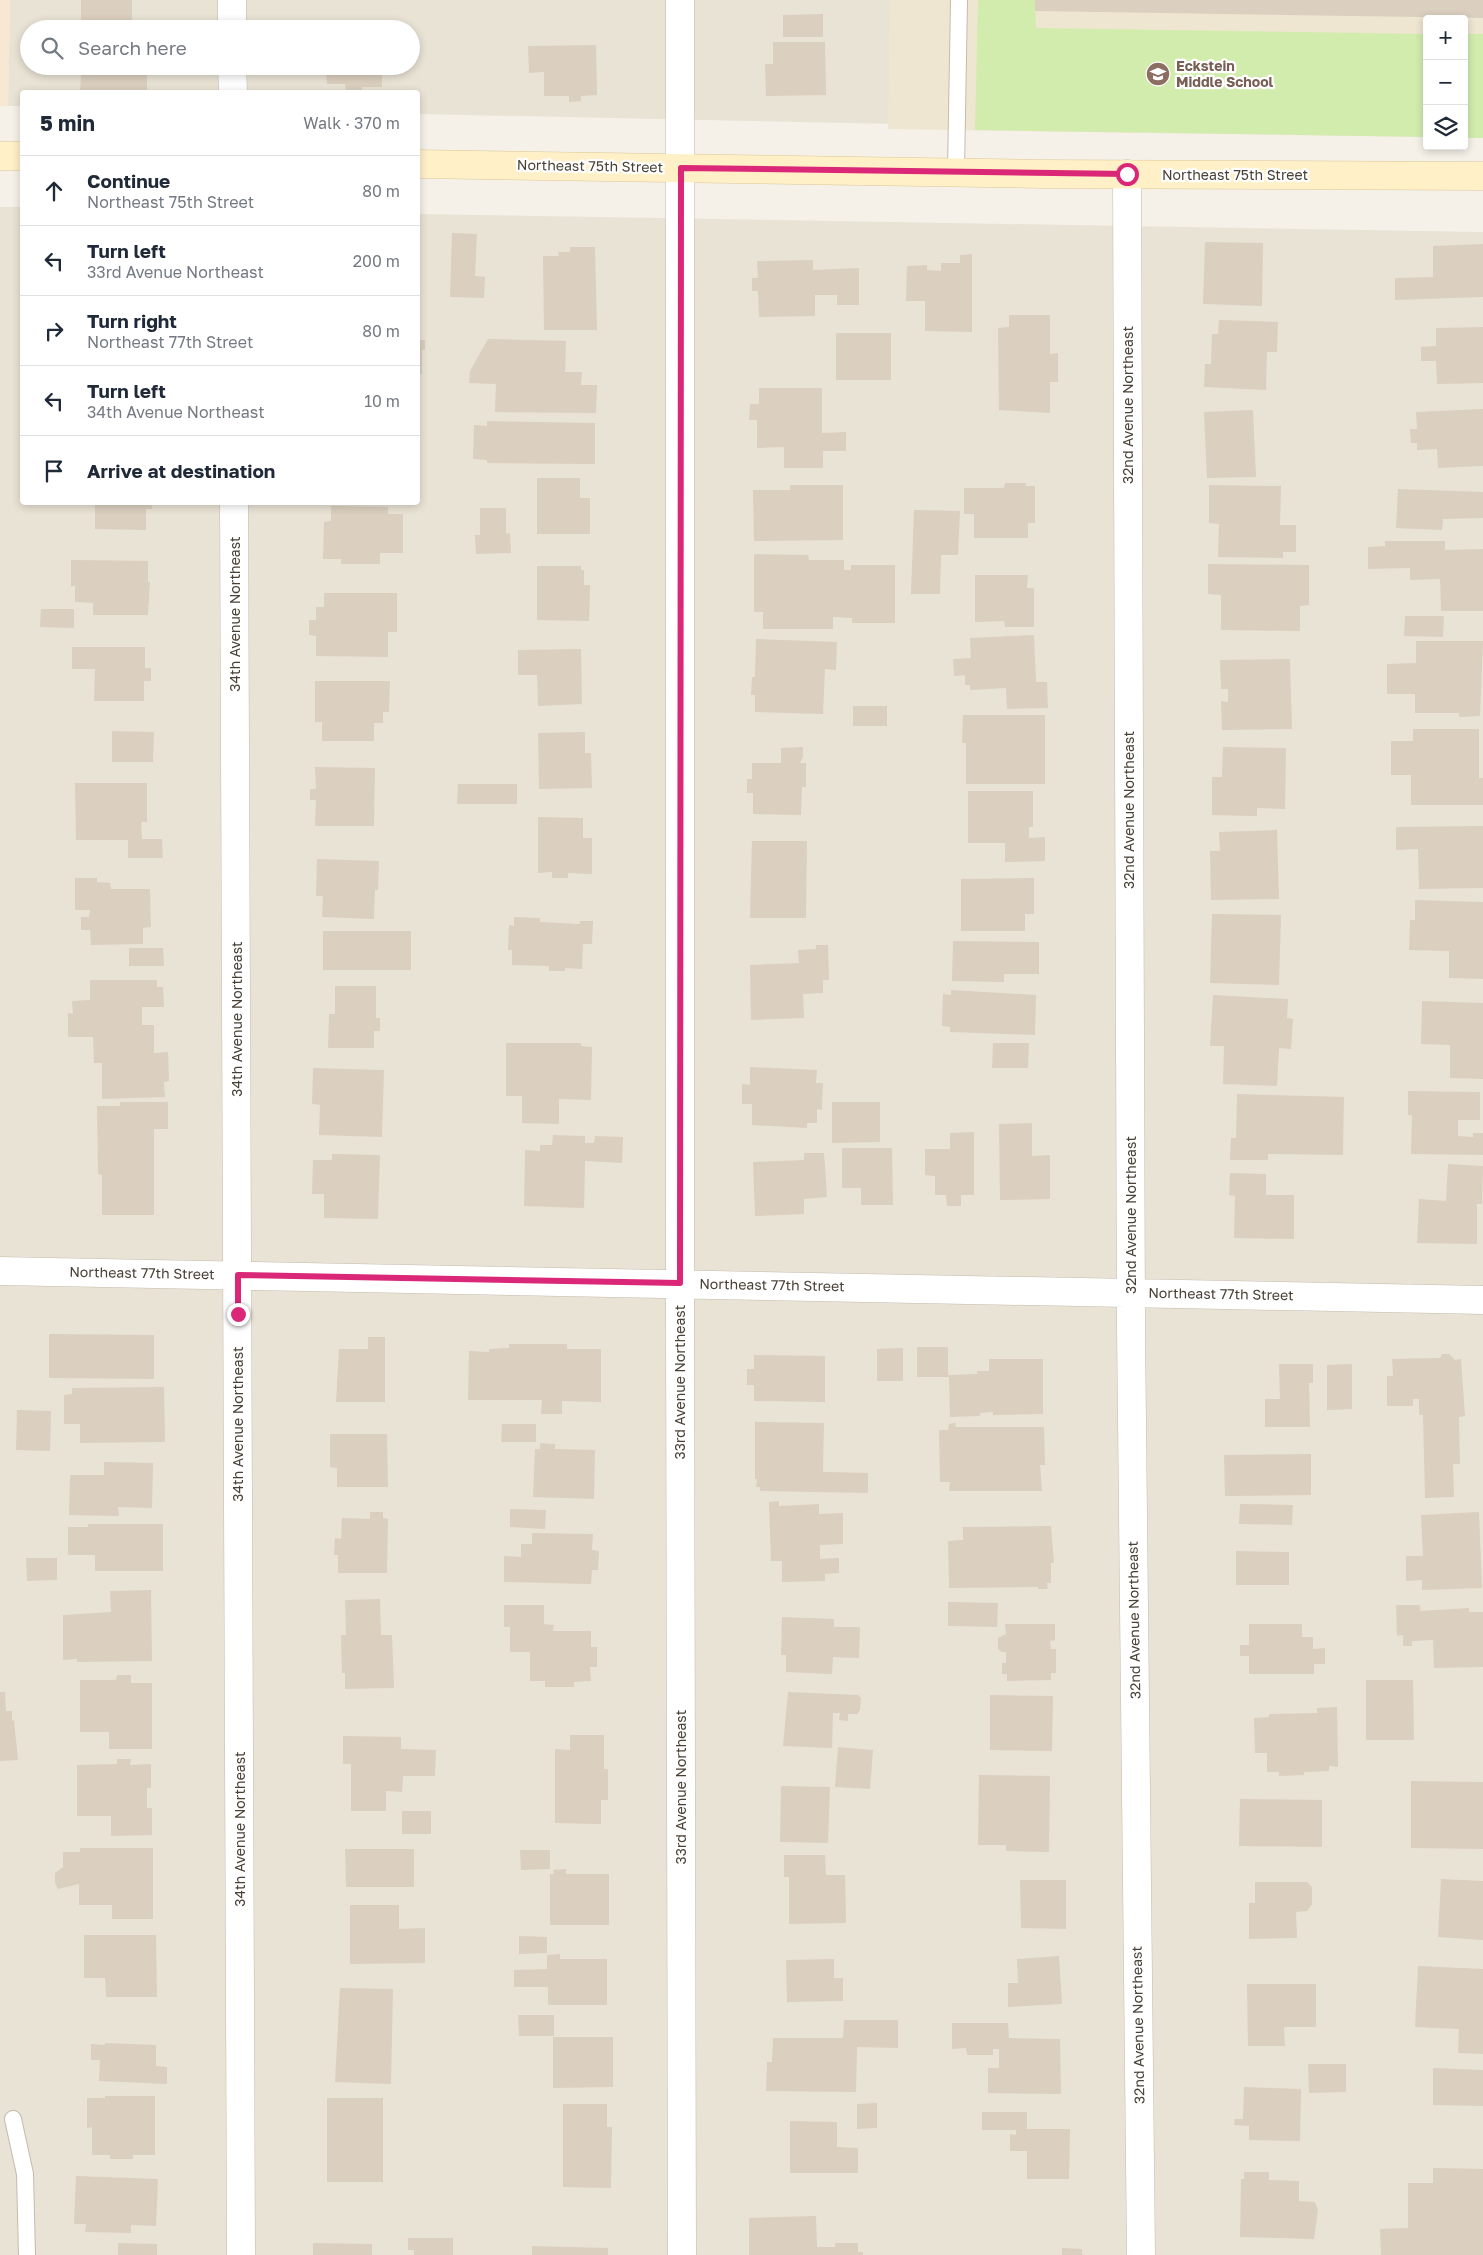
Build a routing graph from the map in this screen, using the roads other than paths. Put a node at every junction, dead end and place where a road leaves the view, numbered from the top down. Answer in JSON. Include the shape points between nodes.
{"nodes":[{"id":1,"x":232,"y":0,"type":"edge"},
{"id":2,"x":680,"y":0,"type":"edge"},
{"id":3,"x":960,"y":0,"type":"edge"},
{"id":4,"x":232,"y":20,"type":"edge"},
{"id":5,"x":232,"y":75,"type":"edge"},
{"id":6,"x":233,"y":90,"type":"edge"},
{"id":7,"x":0,"y":156,"type":"edge"},
{"id":8,"x":20,"y":156,"type":"edge"},
{"id":9,"x":420,"y":164,"type":"edge"},
{"id":10,"x":681,"y":168,"type":"junction"},
{"id":11,"x":956,"y":171,"type":"junction"},
{"id":12,"x":1127,"y":174,"type":"junction"},
{"id":13,"x":1483,"y":176,"type":"edge"},
{"id":14,"x":234,"y":505,"type":"edge"},
{"id":15,"x":0,"y":1271,"type":"edge"},
{"id":16,"x":238,"y":1275,"type":"junction"},
{"id":17,"x":680,"y":1283,"type":"junction"},
{"id":18,"x":1131,"y":1292,"type":"junction"},
{"id":19,"x":1483,"y":1300,"type":"edge"},
{"id":20,"x":13,"y":2119,"type":"dead end"},
{"id":21,"x":27,"y":2255,"type":"edge"},
{"id":22,"x":241,"y":2255,"type":"edge"},
{"id":23,"x":682,"y":2255,"type":"edge"},
{"id":24,"x":1141,"y":2255,"type":"edge"}],
"edges":[{"from":1,"to":4,"type":"street"},
{"from":2,"to":10,"type":"street","name":"33rd Avenue Northeast"},
{"from":3,"to":11,"type":"lane"},
{"from":5,"to":6,"type":"street"},
{"from":7,"to":8,"type":"main road"},
{"from":9,"to":10,"type":"main road","name":"Northeast 75th Street"},
{"from":10,"to":11,"type":"main road","name":"Northeast 75th Street"},
{"from":10,"to":17,"type":"street","name":"33rd Avenue Northeast"},
{"from":11,"to":12,"type":"main road","name":"Northeast 75th Street"},
{"from":12,"to":13,"type":"main road","name":"Northeast 75th Street"},
{"from":12,"to":18,"type":"street","name":"32nd Avenue Northeast"},
{"from":14,"to":16,"type":"street","name":"34th Avenue Northeast"},
{"from":15,"to":16,"type":"street","name":"Northeast 77th Street"},
{"from":16,"to":17,"type":"street","name":"Northeast 77th Street"},
{"from":16,"to":22,"type":"street","name":"34th Avenue Northeast"},
{"from":17,"to":18,"type":"street","name":"Northeast 77th Street"},
{"from":17,"to":23,"type":"street","name":"33rd Avenue Northeast"},
{"from":18,"to":19,"type":"street","name":"Northeast 77th Street"},
{"from":18,"to":24,"type":"street","name":"32nd Avenue Northeast"},
{"from":20,"to":21,"type":"lane","via":[[25,2174]]}]}
